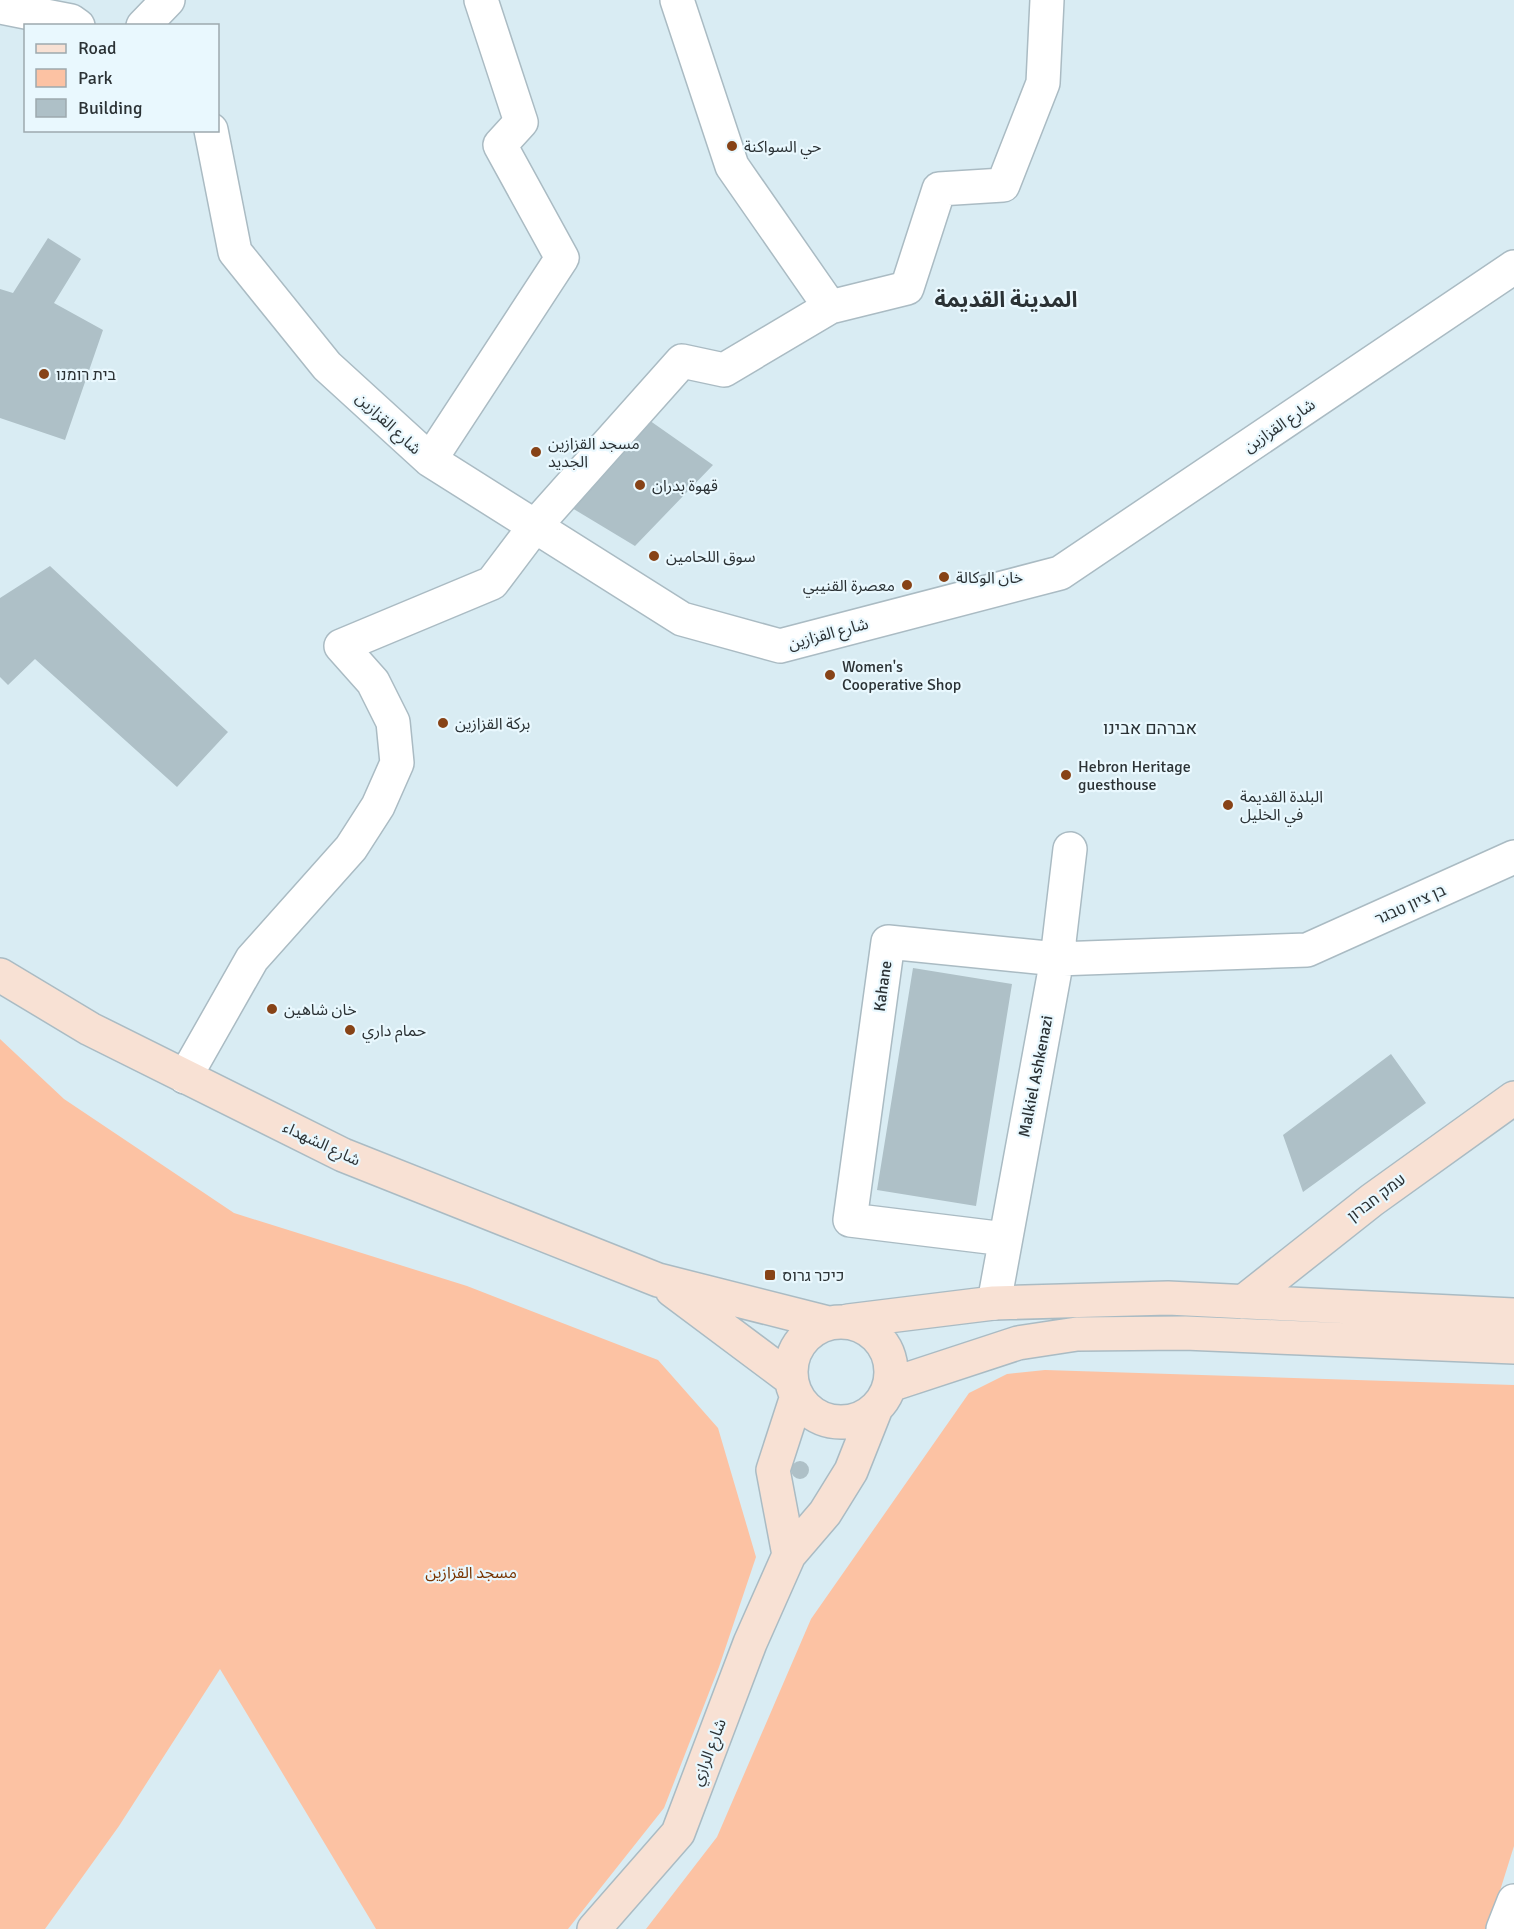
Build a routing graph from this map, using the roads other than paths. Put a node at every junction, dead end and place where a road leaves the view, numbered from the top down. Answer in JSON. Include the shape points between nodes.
{"nodes":[{"id":1,"x":168,"y":0,"type":"edge"},
{"id":2,"x":481,"y":0,"type":"edge"},
{"id":3,"x":677,"y":0,"type":"edge"},
{"id":4,"x":1047,"y":0,"type":"edge"},
{"id":5,"x":0,"y":7,"type":"edge"},
{"id":6,"x":75,"y":24,"type":"edge"},
{"id":7,"x":145,"y":24,"type":"edge"},
{"id":8,"x":211,"y":132,"type":"edge"},
{"id":9,"x":1514,"y":267,"type":"edge"},
{"id":10,"x":830,"y":307,"type":"junction"},
{"id":11,"x":430,"y":460,"type":"junction"},
{"id":12,"x":535,"y":526,"type":"junction"},
{"id":13,"x":1070,"y":849,"type":"dead end"},
{"id":14,"x":1514,"y":857,"type":"edge"},
{"id":15,"x":1307,"y":950,"type":"joint"},
{"id":16,"x":1057,"y":959,"type":"junction"},
{"id":17,"x":0,"y":975,"type":"edge"},
{"id":18,"x":185,"y":1077,"type":"junction"},
{"id":19,"x":1514,"y":1098,"type":"edge"},
{"id":20,"x":1005,"y":1239,"type":"junction"},
{"id":21,"x":658,"y":1280,"type":"junction"},
{"id":22,"x":1242,"y":1302,"type":"junction"},
{"id":23,"x":994,"y":1303,"type":"junction"},
{"id":24,"x":1514,"y":1316,"type":"edge"},
{"id":25,"x":838,"y":1322,"type":"junction"},
{"id":26,"x":1514,"y":1347,"type":"edge"},
{"id":27,"x":794,"y":1387,"type":"junction"},
{"id":28,"x":883,"y":1396,"type":"junction"},
{"id":29,"x":789,"y":1555,"type":"junction"},
{"id":30,"x":1514,"y":1901,"type":"edge"},
{"id":31,"x":594,"y":1929,"type":"edge"},
{"id":32,"x":1503,"y":1929,"type":"edge"}],
"edges":[{"from":1,"to":7,"type":"street"},
{"from":2,"to":11,"type":"street","via":[[521,123],[500,145],[561,258]]},
{"from":3,"to":10,"type":"street","via":[[732,166]]},
{"from":4,"to":10,"type":"street","via":[[1043,83],[1003,185],[939,189],[907,288]]},
{"from":5,"to":6,"type":"street"},
{"from":8,"to":11,"type":"street","name":"شارع القزازين","via":[[235,252],[327,366]]},
{"from":9,"to":12,"type":"street","name":"شارع القزازين","via":[[1060,573],[1049,576],[780,645],[682,619]]},
{"from":10,"to":12,"type":"street","via":[[724,370],[682,362]]},
{"from":11,"to":12,"type":"street","name":"شارع القزازين"},
{"from":12,"to":18,"type":"street","via":[[492,583],[341,646],[373,682],[393,722],[397,763],[378,806],[351,848],[252,959]]},
{"from":13,"to":16,"type":"street","name":"Malkiel Ashkenazi"},
{"from":14,"to":15,"type":"street","name":"בן ציון טבגר"},
{"from":15,"to":16,"type":"street","name":"Kahane"},
{"from":16,"to":20,"type":"street","name":"Malkiel Ashkenazi"},
{"from":16,"to":20,"type":"street","name":"Kahane","via":[[888,942],[850,1220]]},
{"from":17,"to":18,"type":"main road","name":"شارع الشهداء","via":[[90,1029]]},
{"from":18,"to":21,"type":"main road","name":"شارع الشهداء","via":[[343,1155]]},
{"from":19,"to":22,"type":"main road","name":"עמק חברון","via":[[1372,1200]]},
{"from":20,"to":23,"type":"street","name":"Malkiel Ashkenazi"},
{"from":21,"to":25,"type":"main road"},
{"from":21,"to":27,"type":"main road"},
{"from":22,"to":23,"type":"main road","via":[[1168,1298]]},
{"from":22,"to":24,"type":"main road"},
{"from":23,"to":25,"type":"main road"},
{"from":25,"to":27,"type":"main road","via":[[815,1329],[796,1350]]},
{"from":25,"to":28,"type":"main road","via":[[863,1326],[877,1335],[886,1348],[892,1364]]},
{"from":26,"to":28,"type":"main road","via":[[1185,1334],[1077,1334],[1018,1342]]},
{"from":27,"to":28,"type":"main road","via":[[806,1408],[834,1422],[864,1417]]},
{"from":27,"to":29,"type":"main road","via":[[773,1470]]},
{"from":28,"to":29,"type":"main road","name":"شارع الرازي","via":[[851,1471],[825,1513]]},
{"from":29,"to":31,"type":"main road","name":"شارع الرازي","via":[[750,1643],[678,1833]]},
{"from":30,"to":32,"type":"street"}]}
